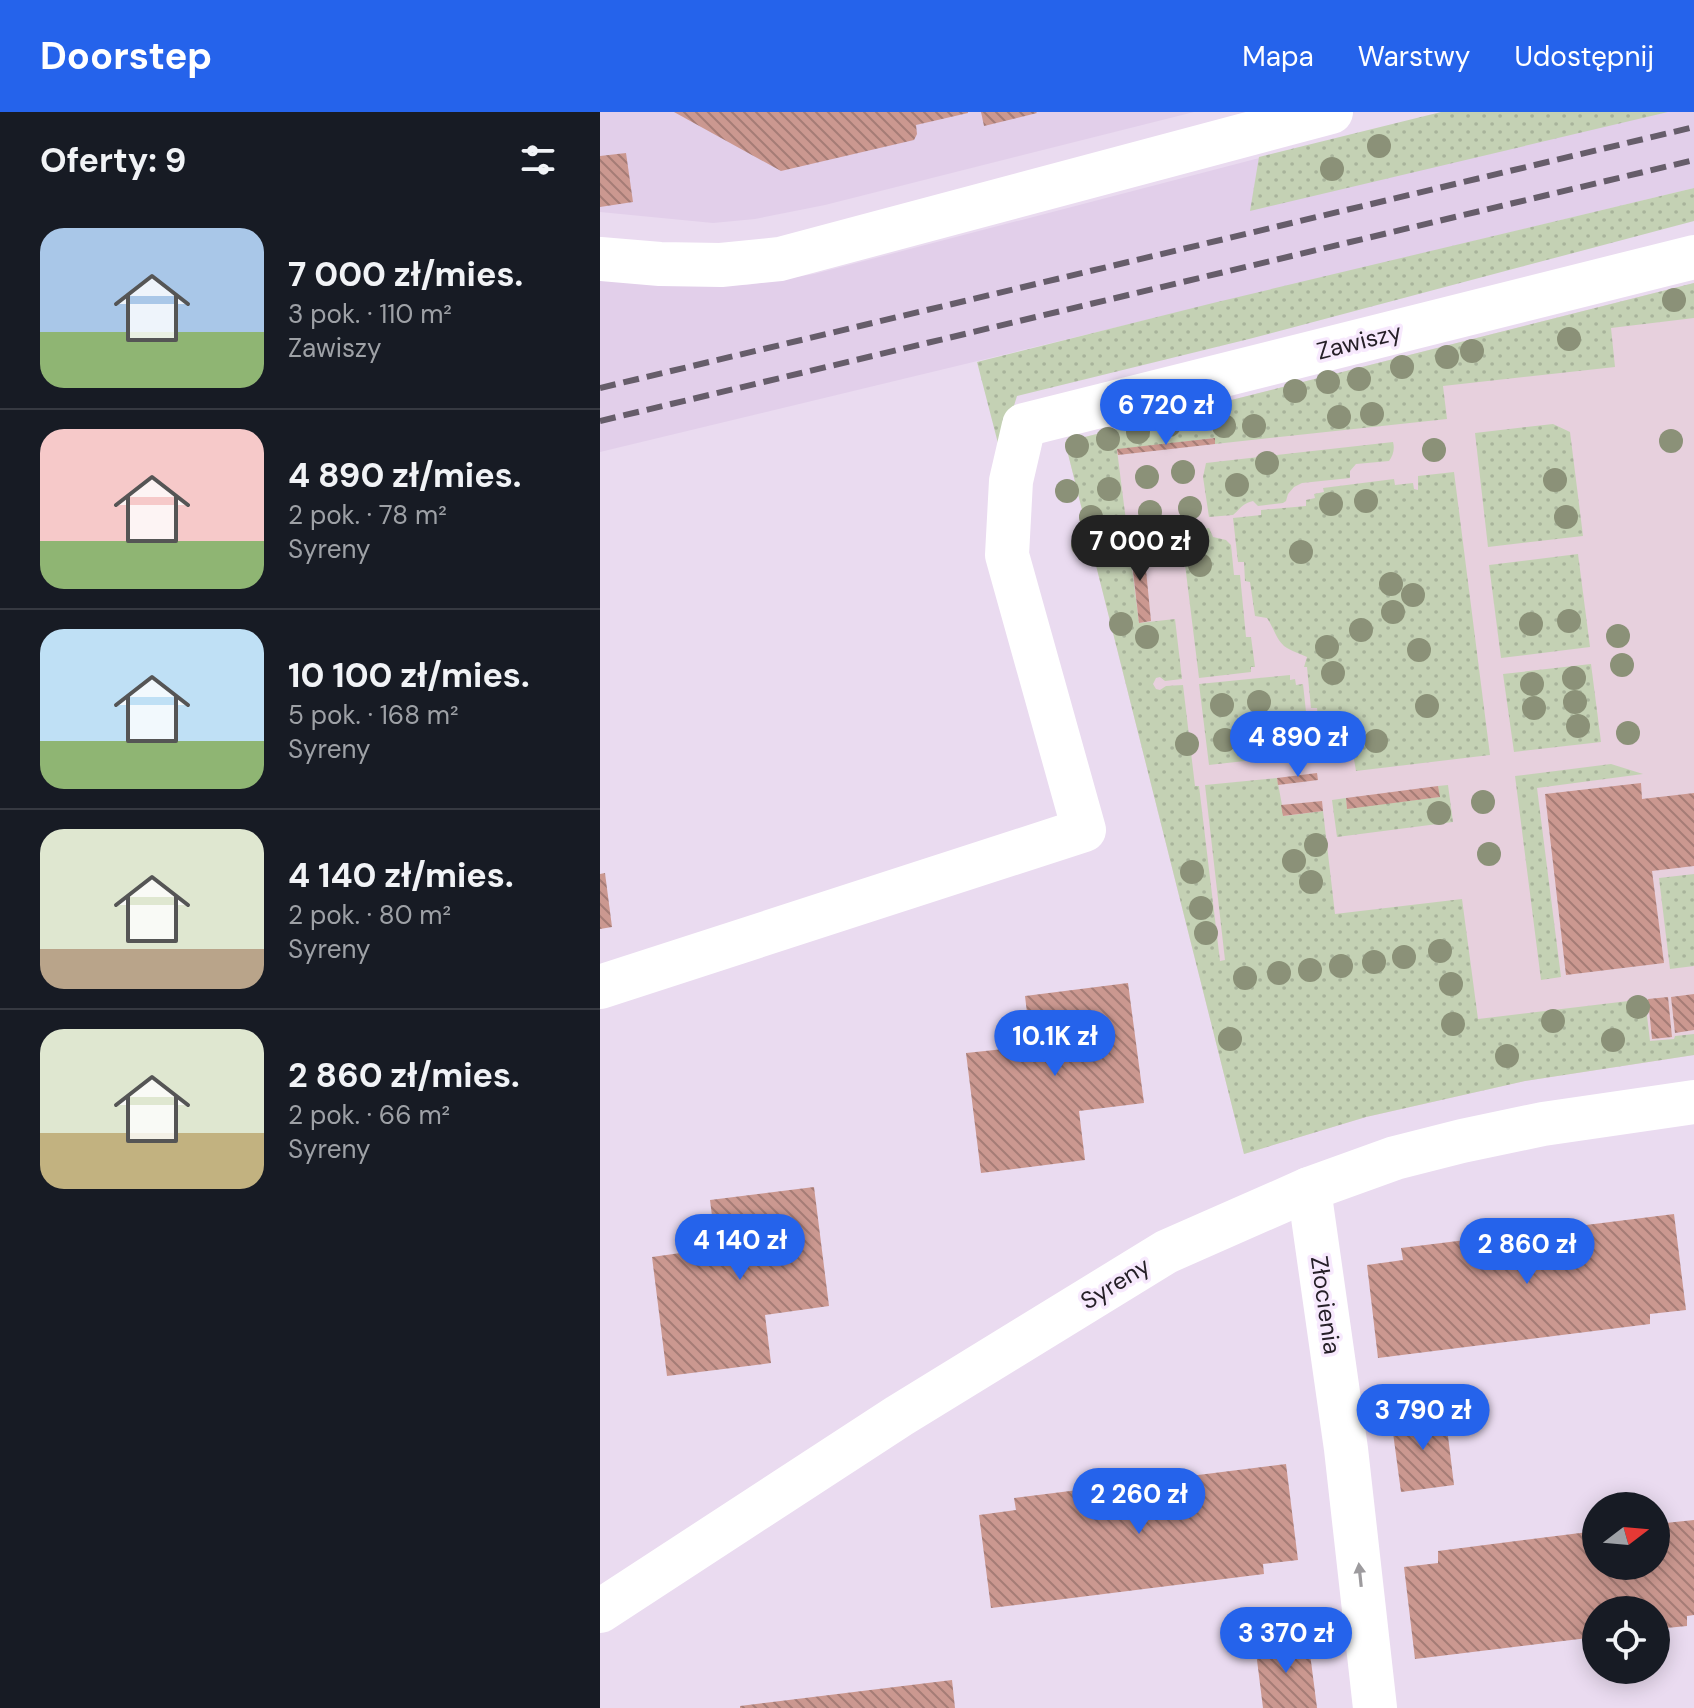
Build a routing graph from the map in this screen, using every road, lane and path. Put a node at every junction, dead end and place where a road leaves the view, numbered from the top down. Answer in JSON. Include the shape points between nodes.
{"nodes":[{"id":1,"x":1331,"y":112,"type":"edge"},
{"id":2,"x":1694,"y":257,"type":"edge"},
{"id":3,"x":600,"y":259,"type":"edge"},
{"id":4,"x":600,"y":987,"type":"edge"},
{"id":5,"x":1694,"y":1102,"type":"edge"},
{"id":6,"x":1309,"y":1189,"type":"junction"},
{"id":7,"x":600,"y":1611,"type":"edge"},
{"id":8,"x":1375,"y":1708,"type":"edge"}],
"edges":[{"from":1,"to":3,"type":"street","via":[[780,259],[721,265]]},
{"from":2,"to":4,"type":"street","name":"Zawiszy","via":[[1024,425],[1011,481],[1007,555],[1084,830]]},
{"from":5,"to":6,"type":"street","name":"Syreny","via":[[1462,1141]]},
{"from":6,"to":7,"type":"street","name":"Syreny","via":[[1166,1252],[899,1416]]},
{"from":8,"to":6,"type":"street","name":"Złocienia","one_way":true}]}
